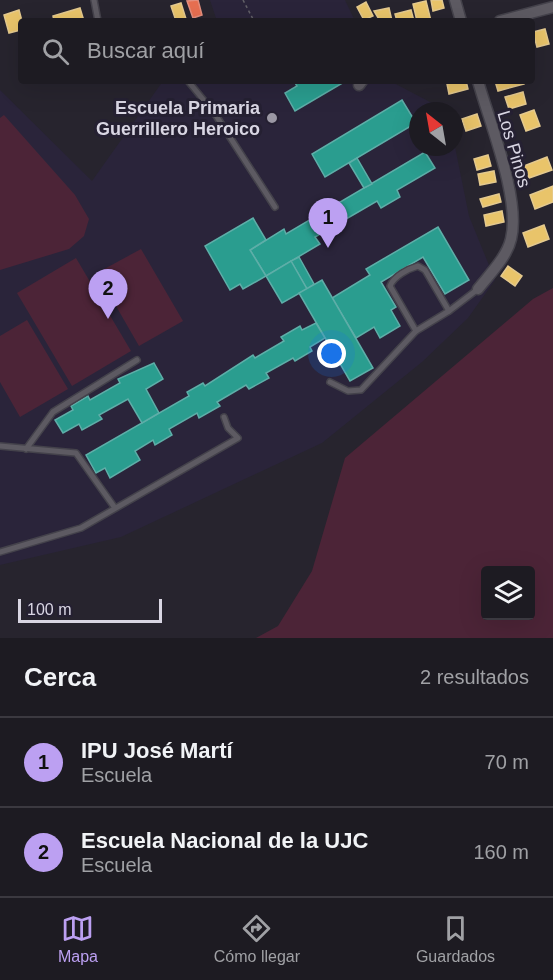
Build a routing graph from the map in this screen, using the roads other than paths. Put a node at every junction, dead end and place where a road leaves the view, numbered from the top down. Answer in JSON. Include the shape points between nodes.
{"nodes":[{"id":1,"x":94,"y":0,"type":"edge"},
{"id":2,"x":455,"y":0,"type":"edge"},
{"id":3,"x":553,"y":7,"type":"edge"},
{"id":4,"x":97,"y":18,"type":"edge"},
{"id":5,"x":459,"y":18,"type":"edge"},
{"id":6,"x":511,"y":18,"type":"edge"},
{"id":7,"x":190,"y":84,"type":"edge"},
{"id":8,"x":479,"y":84,"type":"edge"},
{"id":9,"x":274,"y":207,"type":"dead end"},
{"id":10,"x":478,"y":289,"type":"joint"},
{"id":11,"x":449,"y":311,"type":"junction"},
{"id":12,"x":416,"y":331,"type":"junction"},
{"id":13,"x":137,"y":360,"type":"dead end"},
{"id":14,"x":330,"y":382,"type":"dead end"},
{"id":15,"x":224,"y":417,"type":"dead end"},
{"id":16,"x":0,"y":446,"type":"edge"},
{"id":17,"x":26,"y":448,"type":"junction"},
{"id":18,"x":115,"y":508,"type":"junction"},
{"id":19,"x":0,"y":552,"type":"edge"}],
"edges":[{"from":1,"to":4,"type":"lane"},
{"from":2,"to":5,"type":"street"},
{"from":3,"to":6,"type":"street"},
{"from":7,"to":9,"type":"lane"},
{"from":8,"to":10,"type":"street","name":"Los Pinos","via":[[512,202],[511,240]]},
{"from":10,"to":11,"type":"lane"},
{"from":11,"to":12,"type":"lane"},
{"from":11,"to":12,"type":"lane","via":[[422,267],[403,273],[390,286]]},
{"from":12,"to":14,"type":"lane","via":[[361,390],[348,391]]},
{"from":13,"to":17,"type":"lane","via":[[53,412]]},
{"from":15,"to":18,"type":"lane","via":[[238,438]]},
{"from":16,"to":17,"type":"lane"},
{"from":17,"to":18,"type":"lane","via":[[76,453]]},
{"from":18,"to":19,"type":"lane","via":[[81,528]]}]}
